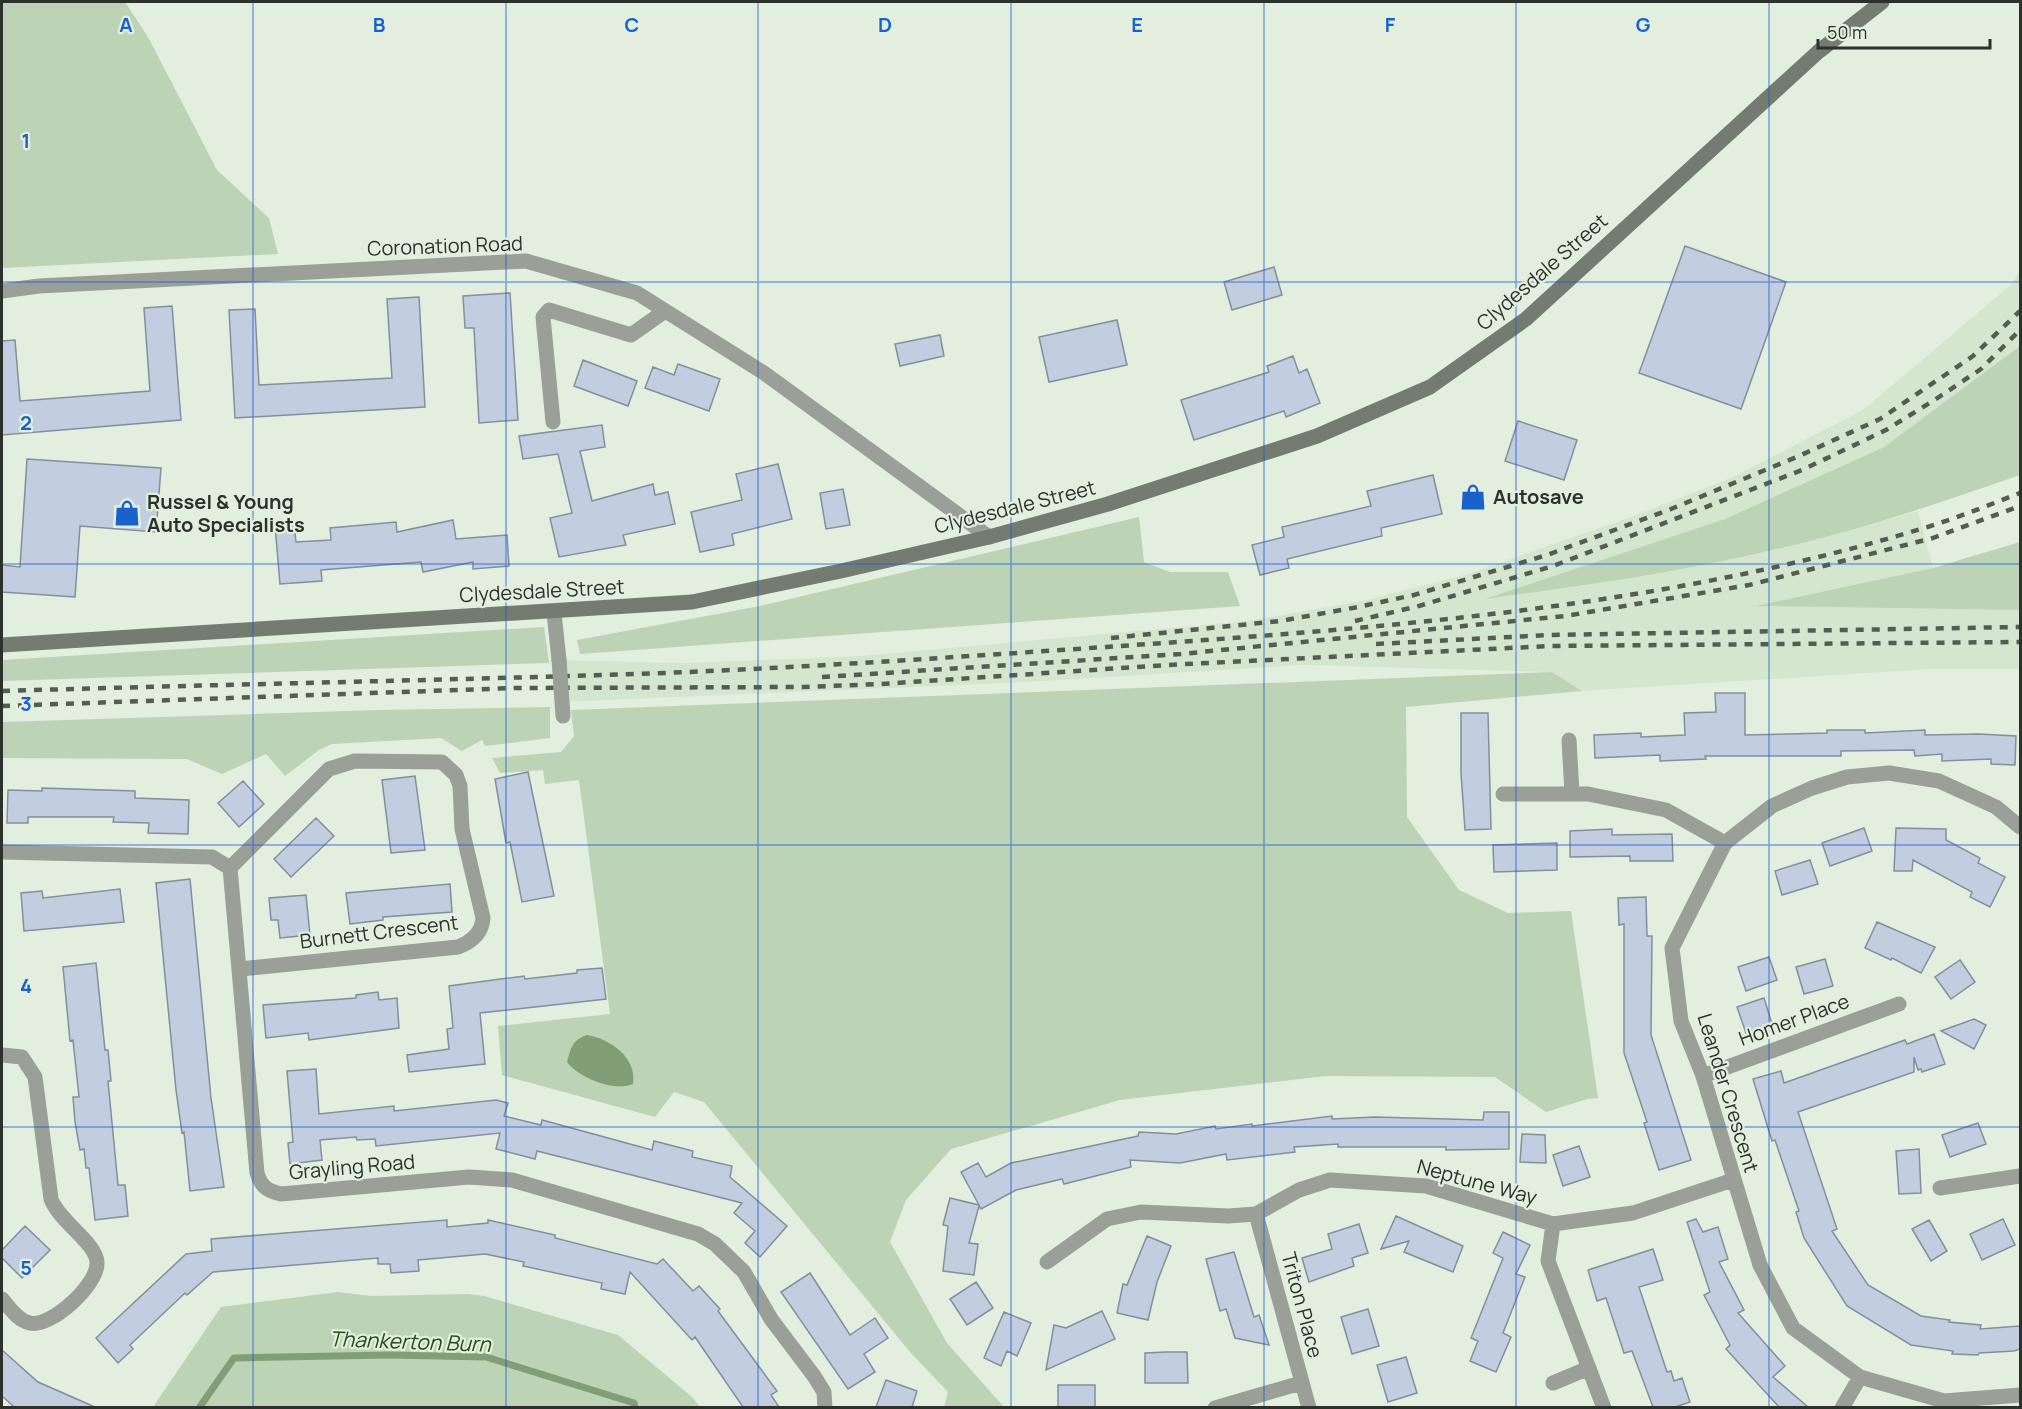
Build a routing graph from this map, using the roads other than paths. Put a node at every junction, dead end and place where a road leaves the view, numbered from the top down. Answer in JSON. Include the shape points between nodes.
{"nodes":[{"id":1,"x":1882,"y":2,"type":"edge"},
{"id":2,"x":2,"y":291,"type":"edge"},
{"id":3,"x":665,"y":311,"type":"junction"},
{"id":4,"x":553,"y":422,"type":"dead end"},
{"id":5,"x":989,"y":537,"type":"junction"},
{"id":6,"x":554,"y":613,"type":"junction"},
{"id":7,"x":2,"y":645,"type":"edge"},
{"id":8,"x":563,"y":716,"type":"dead end"},
{"id":9,"x":1569,"y":740,"type":"dead end"},
{"id":10,"x":1572,"y":793,"type":"junction"},
{"id":11,"x":1503,"y":794,"type":"dead end"},
{"id":12,"x":2020,"y":827,"type":"edge"},
{"id":13,"x":1725,"y":843,"type":"junction"},
{"id":14,"x":2,"y":852,"type":"edge"},
{"id":15,"x":230,"y":868,"type":"junction"},
{"id":16,"x":240,"y":969,"type":"junction"},
{"id":17,"x":1899,"y":1004,"type":"dead end"},
{"id":18,"x":2,"y":1055,"type":"edge"},
{"id":19,"x":1703,"y":1076,"type":"junction"},
{"id":20,"x":2020,"y":1176,"type":"edge"},
{"id":21,"x":1733,"y":1180,"type":"junction"},
{"id":22,"x":1940,"y":1188,"type":"dead end"},
{"id":23,"x":1256,"y":1214,"type":"junction"},
{"id":24,"x":1553,"y":1224,"type":"junction"},
{"id":25,"x":1047,"y":1262,"type":"dead end"},
{"id":26,"x":2,"y":1299,"type":"edge"},
{"id":27,"x":1588,"y":1368,"type":"junction"},
{"id":28,"x":1860,"y":1377,"type":"junction"},
{"id":29,"x":1301,"y":1383,"type":"junction"},
{"id":30,"x":1553,"y":1383,"type":"dead end"},
{"id":31,"x":2020,"y":1395,"type":"edge"},
{"id":32,"x":825,"y":1407,"type":"edge"},
{"id":33,"x":1215,"y":1407,"type":"edge"},
{"id":34,"x":1309,"y":1407,"type":"edge"},
{"id":35,"x":1604,"y":1407,"type":"edge"},
{"id":36,"x":1842,"y":1407,"type":"edge"}],
"edges":[{"from":1,"to":5,"type":"main road","name":"Clydesdale Street","via":[[1818,52],[1526,319],[1430,387],[1317,436],[1226,468]]},
{"from":2,"to":3,"type":"street","name":"Coronation Road","via":[[526,261],[637,293]]},
{"from":3,"to":4,"type":"street","via":[[631,335],[549,310],[543,317]]},
{"from":3,"to":5,"type":"street","name":"Coronation Road","via":[[764,373]]},
{"from":5,"to":6,"type":"main road","name":"Clydesdale Street","via":[[692,602]]},
{"from":6,"to":7,"type":"main road","name":"Clydesdale Street"},
{"from":6,"to":8,"type":"street","bridge":true},
{"from":9,"to":10,"type":"street"},
{"from":10,"to":11,"type":"street"},
{"from":10,"to":13,"type":"street","via":[[1666,810]]},
{"from":12,"to":13,"type":"street","name":"Leander Crescent","via":[[1995,807],[1939,781],[1889,773],[1847,777],[1812,788],[1772,806]]},
{"from":13,"to":19,"type":"street","name":"Leander Crescent","via":[[1672,948],[1681,1021]]},
{"from":14,"to":15,"type":"street","via":[[212,857]]},
{"from":15,"to":16,"type":"street","name":"Grayling Road"},
{"from":15,"to":16,"type":"street","name":"Burnett Crescent","via":[[329,769],[355,761],[442,762],[456,775],[460,786],[462,829],[483,918],[476,937],[458,947]]},
{"from":16,"to":32,"type":"street","name":"Grayling Road","via":[[257,1173],[268,1191],[281,1194],[469,1177],[512,1180],[698,1234],[715,1244],[744,1272],[771,1319],[824,1392]]},
{"from":17,"to":19,"type":"street","name":"Homer Place"},
{"from":18,"to":26,"type":"street","via":[[22,1057],[30,1067],[51,1199],[62,1219],[94,1252],[97,1261],[92,1282],[51,1319],[29,1323]]},
{"from":19,"to":21,"type":"street","name":"Leander Crescent"},
{"from":20,"to":22,"type":"street"},
{"from":21,"to":24,"type":"street","name":"Neptune Way","via":[[1633,1213]]},
{"from":21,"to":28,"type":"street","name":"Leander Crescent","via":[[1760,1265],[1793,1328]]},
{"from":23,"to":24,"type":"street","name":"Neptune Way","via":[[1299,1190],[1330,1180],[1426,1186]]},
{"from":23,"to":25,"type":"street","name":"Neptune Way","via":[[1141,1212],[1107,1219]]},
{"from":23,"to":29,"type":"street","name":"Triton Place"},
{"from":24,"to":27,"type":"street","via":[[1548,1261]]},
{"from":27,"to":30,"type":"street"},
{"from":27,"to":35,"type":"street"},
{"from":28,"to":31,"type":"street","name":"Leander Crescent","via":[[1944,1401]]},
{"from":28,"to":36,"type":"street"},
{"from":29,"to":33,"type":"street"},
{"from":29,"to":34,"type":"street","name":"Triton Place"}]}
